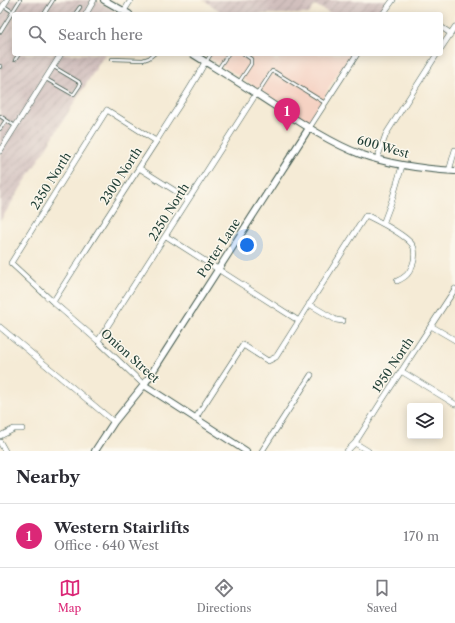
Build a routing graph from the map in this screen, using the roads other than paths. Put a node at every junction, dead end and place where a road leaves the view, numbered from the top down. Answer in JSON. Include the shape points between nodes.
{"nodes":[{"id":1,"x":20,"y":0,"type":"edge"},
{"id":2,"x":53,"y":0,"type":"edge"},
{"id":3,"x":94,"y":0,"type":"edge"},
{"id":4,"x":104,"y":0,"type":"edge"},
{"id":5,"x":131,"y":0,"type":"edge"},
{"id":6,"x":393,"y":0,"type":"edge"},
{"id":7,"x":4,"y":2,"type":"edge"},
{"id":8,"x":80,"y":7,"type":"dead end"},
{"id":9,"x":0,"y":11,"type":"edge"},
{"id":10,"x":13,"y":12,"type":"edge"},
{"id":11,"x":14,"y":12,"type":"edge"},
{"id":12,"x":45,"y":12,"type":"edge"},
{"id":13,"x":76,"y":12,"type":"edge"},
{"id":14,"x":87,"y":12,"type":"edge"},
{"id":15,"x":126,"y":12,"type":"edge"},
{"id":16,"x":384,"y":12,"type":"edge"},
{"id":17,"x":12,"y":16,"type":"edge"},
{"id":18,"x":455,"y":27,"type":"edge"},
{"id":19,"x":443,"y":28,"type":"edge"},
{"id":20,"x":0,"y":32,"type":"edge"},
{"id":21,"x":450,"y":33,"type":"junction"},
{"id":22,"x":443,"y":45,"type":"edge"},
{"id":23,"x":18,"y":56,"type":"edge"},
{"id":24,"x":60,"y":56,"type":"edge"},
{"id":25,"x":152,"y":56,"type":"edge"},
{"id":26,"x":198,"y":56,"type":"edge"},
{"id":27,"x":210,"y":56,"type":"edge"},
{"id":28,"x":227,"y":56,"type":"edge"},
{"id":29,"x":248,"y":56,"type":"edge"},
{"id":30,"x":356,"y":56,"type":"edge"},
{"id":31,"x":436,"y":56,"type":"edge"},
{"id":32,"x":112,"y":59,"type":"dead end"},
{"id":33,"x":15,"y":60,"type":"dead end"},
{"id":34,"x":206,"y":62,"type":"junction"},
{"id":35,"x":53,"y":66,"type":"junction"},
{"id":36,"x":218,"y":70,"type":"junction"},
{"id":37,"x":45,"y":78,"type":"junction"},
{"id":38,"x":239,"y":83,"type":"junction"},
{"id":39,"x":257,"y":94,"type":"junction"},
{"id":40,"x":325,"y":103,"type":"junction"},
{"id":41,"x":0,"y":116,"type":"edge"},
{"id":42,"x":6,"y":120,"type":"junction"},
{"id":43,"x":15,"y":127,"type":"junction"},
{"id":44,"x":309,"y":128,"type":"junction"},
{"id":45,"x":0,"y":129,"type":"edge"},
{"id":46,"x":156,"y":140,"type":"junction"},
{"id":47,"x":455,"y":150,"type":"edge"},
{"id":48,"x":0,"y":151,"type":"edge"},
{"id":49,"x":378,"y":159,"type":"junction"},
{"id":50,"x":402,"y":166,"type":"junction"},
{"id":51,"x":139,"y":168,"type":"junction"},
{"id":52,"x":452,"y":171,"type":"edge"},
{"id":53,"x":188,"y":199,"type":"junction"},
{"id":54,"x":383,"y":224,"type":"junction"},
{"id":55,"x":166,"y":236,"type":"junction"},
{"id":56,"x":11,"y":263,"type":"joint"},
{"id":57,"x":219,"y":269,"type":"junction"},
{"id":58,"x":396,"y":281,"type":"dead end"},
{"id":59,"x":455,"y":289,"type":"edge"},
{"id":60,"x":53,"y":302,"type":"junction"},
{"id":61,"x":309,"y":304,"type":"junction"},
{"id":62,"x":299,"y":321,"type":"junction"},
{"id":63,"x":343,"y":321,"type":"dead end"},
{"id":64,"x":431,"y":326,"type":"junction"},
{"id":65,"x":0,"y":327,"type":"edge"},
{"id":66,"x":455,"y":340,"type":"edge"},
{"id":67,"x":98,"y":341,"type":"junction"},
{"id":68,"x":401,"y":371,"type":"junction"},
{"id":69,"x":311,"y":375,"type":"dead end"},
{"id":70,"x":144,"y":385,"type":"junction"},
{"id":71,"x":455,"y":404,"type":"edge"},
{"id":72,"x":195,"y":419,"type":"junction"},
{"id":73,"x":114,"y":422,"type":"junction"},
{"id":74,"x":22,"y":429,"type":"dead end"},
{"id":75,"x":0,"y":436,"type":"edge"},
{"id":76,"x":0,"y":442,"type":"edge"},
{"id":77,"x":355,"y":443,"type":"junction"},
{"id":78,"x":5,"y":451,"type":"edge"},
{"id":79,"x":95,"y":451,"type":"edge"},
{"id":80,"x":246,"y":451,"type":"edge"},
{"id":81,"x":262,"y":451,"type":"edge"},
{"id":82,"x":347,"y":451,"type":"edge"},
{"id":83,"x":368,"y":451,"type":"edge"}],
"edges":[{"from":1,"to":11,"type":"lane"},
{"from":2,"to":12,"type":"lane"},
{"from":3,"to":14,"type":"street"},
{"from":4,"to":15,"type":"street"},
{"from":5,"to":15,"type":"street"},
{"from":6,"to":16,"type":"street"},
{"from":7,"to":9,"type":"street"},
{"from":7,"to":10,"type":"lane"},
{"from":8,"to":13,"type":"lane"},
{"from":17,"to":20,"type":"lane"},
{"from":18,"to":21,"type":"street"},
{"from":19,"to":21,"type":"street"},
{"from":21,"to":22,"type":"street"},
{"from":23,"to":33,"type":"lane"},
{"from":24,"to":35,"type":"street"},
{"from":25,"to":32,"type":"lane","via":[[143,60]]},
{"from":26,"to":34,"type":"street","name":"600 West"},
{"from":27,"to":34,"type":"lane"},
{"from":28,"to":36,"type":"lane"},
{"from":29,"to":38,"type":"lane","via":[[251,58],[251,64]]},
{"from":30,"to":40,"type":"street","name":"Porter Lane"},
{"from":31,"to":49,"type":"street","via":[[386,134]]},
{"from":34,"to":36,"type":"street","name":"600 West"},
{"from":34,"to":46,"type":"street","name":"2300 North"},
{"from":35,"to":37,"type":"street"},
{"from":35,"to":37,"type":"lane","via":[[79,82],[80,85],[74,94]]},
{"from":36,"to":38,"type":"street","name":"600 West"},
{"from":37,"to":43,"type":"street"},
{"from":38,"to":39,"type":"street","name":"600 West"},
{"from":39,"to":40,"type":"lane","via":[[272,71]]},
{"from":39,"to":44,"type":"street","name":"600 West"},
{"from":39,"to":53,"type":"street","name":"2250 North"},
{"from":40,"to":44,"type":"street","name":"Porter Lane"},
{"from":41,"to":42,"type":"lane"},
{"from":42,"to":43,"type":"lane"},
{"from":42,"to":45,"type":"lane"},
{"from":43,"to":48,"type":"street"},
{"from":44,"to":49,"type":"street","name":"600 West","via":[[341,145]]},
{"from":44,"to":57,"type":"street","name":"Porter Lane"},
{"from":46,"to":51,"type":"street","name":"2300 North"},
{"from":46,"to":56,"type":"street","name":"2350 North","via":[[107,110]]},
{"from":47,"to":52,"type":"street"},
{"from":49,"to":50,"type":"street","name":"600 West"},
{"from":50,"to":52,"type":"street","name":"600 West"},
{"from":50,"to":54,"type":"street"},
{"from":51,"to":53,"type":"street"},
{"from":51,"to":60,"type":"street","name":"2300 North"},
{"from":53,"to":55,"type":"street","name":"2250 North"},
{"from":54,"to":58,"type":"street","via":[[414,247],[415,258],[410,271],[404,278]]},
{"from":54,"to":61,"type":"street","via":[[366,214]]},
{"from":55,"to":57,"type":"street"},
{"from":55,"to":67,"type":"street","name":"2250 North"},
{"from":56,"to":60,"type":"street","name":"Onion Street"},
{"from":57,"to":62,"type":"street"},
{"from":57,"to":70,"type":"street","name":"Porter Lane"},
{"from":59,"to":64,"type":"street","name":"1950 North"},
{"from":60,"to":67,"type":"street","name":"Onion Street"},
{"from":61,"to":62,"type":"street"},
{"from":61,"to":63,"type":"street","via":[[336,320]]},
{"from":62,"to":72,"type":"street","via":[[276,357],[268,361],[243,345]]},
{"from":64,"to":66,"type":"street"},
{"from":64,"to":68,"type":"street","name":"1950 North"},
{"from":65,"to":73,"type":"street"},
{"from":67,"to":70,"type":"street","name":"Onion Street"},
{"from":68,"to":71,"type":"street"},
{"from":68,"to":77,"type":"street","name":"1950 North"},
{"from":69,"to":81,"type":"street"},
{"from":70,"to":72,"type":"street","name":"Onion Street"},
{"from":70,"to":73,"type":"street","name":"Porter Lane"},
{"from":72,"to":80,"type":"street","name":"Onion Street"},
{"from":73,"to":79,"type":"street","name":"Porter Lane"},
{"from":74,"to":75,"type":"street","via":[[14,429]]},
{"from":76,"to":78,"type":"street"},
{"from":77,"to":82,"type":"street","name":"1950 North"},
{"from":77,"to":83,"type":"street"}]}
